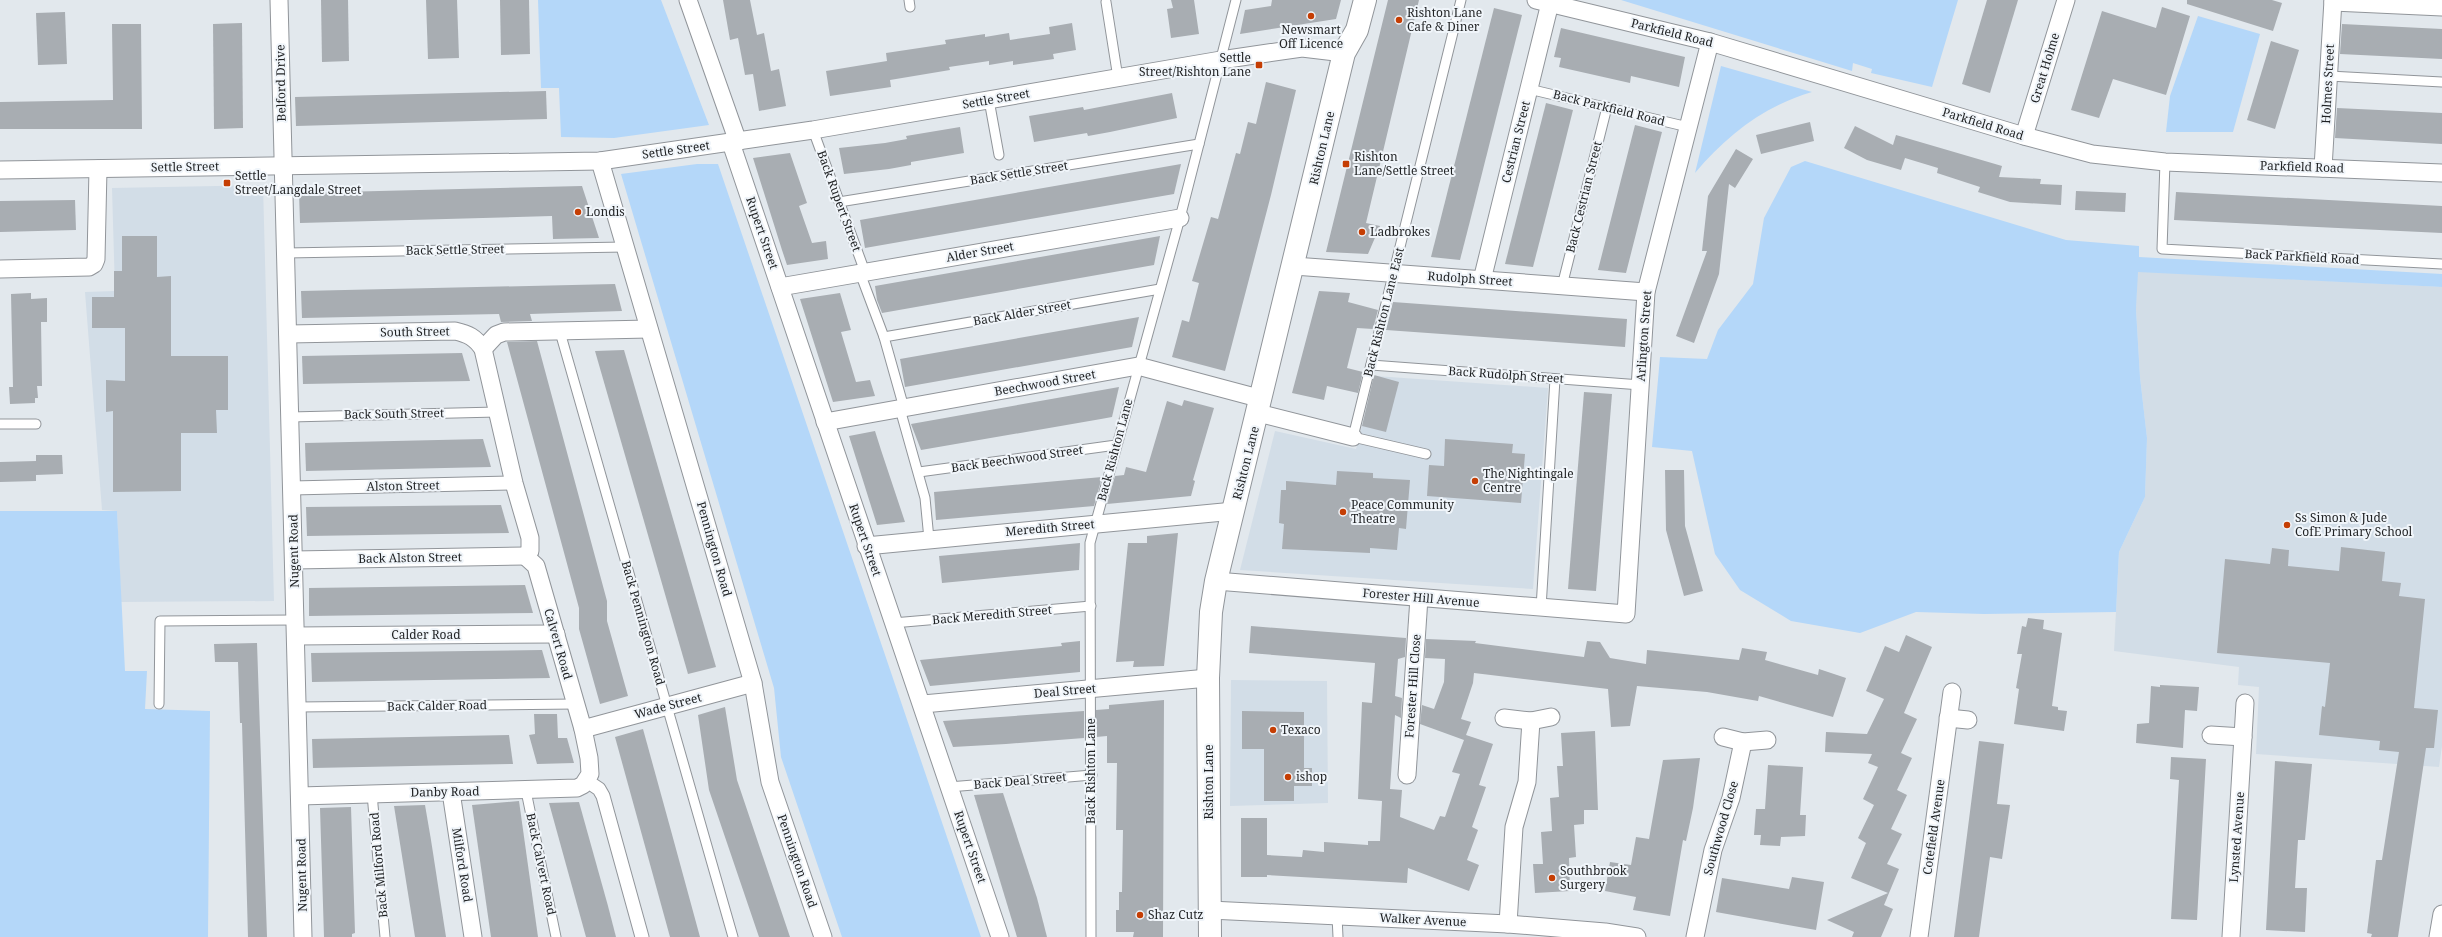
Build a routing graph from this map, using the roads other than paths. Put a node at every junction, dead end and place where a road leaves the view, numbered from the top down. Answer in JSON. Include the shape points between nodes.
{"nodes":[{"id":1,"x":279,"y":0,"type":"edge"},
{"id":2,"x":688,"y":0,"type":"edge"},
{"id":3,"x":1236,"y":0,"type":"edge"},
{"id":4,"x":1365,"y":0,"type":"edge"},
{"id":5,"x":1461,"y":0,"type":"edge"},
{"id":6,"x":2066,"y":0,"type":"edge"},
{"id":7,"x":2333,"y":1,"type":"edge"},
{"id":8,"x":1106,"y":2,"type":"dead end"},
{"id":9,"x":1543,"y":2,"type":"edge"},
{"id":10,"x":2442,"y":7,"type":"edge"},
{"id":11,"x":1710,"y":42,"type":"junction"},
{"id":12,"x":1344,"y":53,"type":"junction"},
{"id":13,"x":1221,"y":60,"type":"junction"},
{"id":14,"x":2329,"y":76,"type":"junction"},
{"id":15,"x":1118,"y":78,"type":"junction"},
{"id":16,"x":2442,"y":82,"type":"edge"},
{"id":17,"x":1529,"y":89,"type":"junction"},
{"id":18,"x":989,"y":100,"type":"junction"},
{"id":19,"x":1607,"y":107,"type":"junction"},
{"id":20,"x":1688,"y":127,"type":"junction"},
{"id":21,"x":813,"y":130,"type":"junction"},
{"id":22,"x":2024,"y":136,"type":"junction"},
{"id":23,"x":728,"y":143,"type":"junction"},
{"id":24,"x":1199,"y":144,"type":"junction"},
{"id":25,"x":998,"y":156,"type":"dead end"},
{"id":26,"x":608,"y":160,"type":"junction"},
{"id":27,"x":2165,"y":162,"type":"junction"},
{"id":28,"x":282,"y":166,"type":"junction"},
{"id":29,"x":2323,"y":168,"type":"junction"},
{"id":30,"x":98,"y":169,"type":"junction"},
{"id":31,"x":0,"y":170,"type":"edge"},
{"id":32,"x":2442,"y":173,"type":"edge"},
{"id":33,"x":839,"y":202,"type":"junction"},
{"id":34,"x":1180,"y":218,"type":"junction"},
{"id":35,"x":625,"y":247,"type":"junction"},
{"id":36,"x":286,"y":253,"type":"junction"},
{"id":37,"x":2442,"y":264,"type":"edge"},
{"id":38,"x":1294,"y":266,"type":"junction"},
{"id":39,"x":0,"y":269,"type":"edge"},
{"id":40,"x":862,"y":273,"type":"junction"},
{"id":41,"x":1394,"y":274,"type":"junction"},
{"id":42,"x":1482,"y":280,"type":"junction"},
{"id":43,"x":1562,"y":286,"type":"junction"},
{"id":44,"x":780,"y":287,"type":"junction"},
{"id":45,"x":1160,"y":288,"type":"junction"},
{"id":46,"x":1646,"y":292,"type":"junction"},
{"id":47,"x":649,"y":329,"type":"junction"},
{"id":48,"x":560,"y":332,"type":"junction"},
{"id":49,"x":288,"y":334,"type":"junction"},
{"id":50,"x":884,"y":337,"type":"junction"},
{"id":51,"x":483,"y":349,"type":"junction"},
{"id":52,"x":1371,"y":365,"type":"junction"},
{"id":53,"x":1138,"y":366,"type":"junction"},
{"id":54,"x":1555,"y":378,"type":"junction"},
{"id":55,"x":1641,"y":384,"type":"junction"},
{"id":56,"x":1260,"y":406,"type":"junction"},
{"id":57,"x":902,"y":408,"type":"junction"},
{"id":58,"x":497,"y":412,"type":"junction"},
{"id":59,"x":290,"y":417,"type":"junction"},
{"id":60,"x":825,"y":422,"type":"junction"},
{"id":61,"x":0,"y":424,"type":"edge"},
{"id":62,"x":36,"y":424,"type":"dead end"},
{"id":63,"x":1353,"y":437,"type":"junction"},
{"id":64,"x":1116,"y":445,"type":"junction"},
{"id":65,"x":1426,"y":454,"type":"dead end"},
{"id":66,"x":919,"y":472,"type":"junction"},
{"id":67,"x":514,"y":483,"type":"junction"},
{"id":68,"x":292,"y":488,"type":"junction"},
{"id":69,"x":1234,"y":511,"type":"junction"},
{"id":70,"x":1095,"y":524,"type":"junction"},
{"id":71,"x":929,"y":539,"type":"junction"},
{"id":72,"x":866,"y":546,"type":"junction"},
{"id":73,"x":525,"y":556,"type":"junction"},
{"id":74,"x":294,"y":560,"type":"junction"},
{"id":75,"x":1216,"y":581,"type":"junction"},
{"id":76,"x":1419,"y":598,"type":"junction"},
{"id":77,"x":1091,"y":606,"type":"junction"},
{"id":78,"x":1541,"y":608,"type":"junction"},
{"id":79,"x":1626,"y":614,"type":"joint"},
{"id":80,"x":893,"y":623,"type":"junction"},
{"id":81,"x":296,"y":628,"type":"junction"},
{"id":82,"x":556,"y":634,"type":"junction"},
{"id":83,"x":1208,"y":678,"type":"junction"},
{"id":84,"x":753,"y":683,"type":"junction"},
{"id":85,"x":1091,"y":689,"type":"junction"},
{"id":86,"x":1952,"y":692,"type":"dead end"},
{"id":87,"x":2245,"y":703,"type":"dead end"},
{"id":88,"x":159,"y":704,"type":"dead end"},
{"id":89,"x":576,"y":704,"type":"junction"},
{"id":90,"x":923,"y":704,"type":"junction"},
{"id":91,"x":666,"y":706,"type":"junction"},
{"id":92,"x":298,"y":707,"type":"junction"},
{"id":93,"x":1551,"y":717,"type":"dead end"},
{"id":94,"x":1504,"y":718,"type":"dead end"},
{"id":95,"x":1948,"y":718,"type":"junction"},
{"id":96,"x":1968,"y":720,"type":"dead end"},
{"id":97,"x":1531,"y":721,"type":"junction"},
{"id":98,"x":583,"y":729,"type":"junction"},
{"id":99,"x":2211,"y":735,"type":"dead end"},
{"id":100,"x":1723,"y":737,"type":"dead end"},
{"id":101,"x":2243,"y":737,"type":"junction"},
{"id":102,"x":1767,"y":740,"type":"dead end"},
{"id":103,"x":1743,"y":742,"type":"junction"},
{"id":104,"x":1092,"y":775,"type":"junction"},
{"id":105,"x":1407,"y":775,"type":"dead end"},
{"id":106,"x":587,"y":781,"type":"junction"},
{"id":107,"x":949,"y":787,"type":"junction"},
{"id":108,"x":526,"y":791,"type":"junction"},
{"id":109,"x":451,"y":792,"type":"junction"},
{"id":110,"x":372,"y":794,"type":"junction"},
{"id":111,"x":300,"y":796,"type":"junction"},
{"id":112,"x":1210,"y":910,"type":"junction"},
{"id":113,"x":2442,"y":914,"type":"edge"},
{"id":114,"x":1337,"y":916,"type":"junction"},
{"id":115,"x":1508,"y":924,"type":"junction"},
{"id":116,"x":303,"y":937,"type":"edge"},
{"id":117,"x":385,"y":937,"type":"edge"},
{"id":118,"x":473,"y":937,"type":"edge"},
{"id":119,"x":556,"y":937,"type":"edge"},
{"id":120,"x":642,"y":937,"type":"edge"},
{"id":121,"x":733,"y":937,"type":"edge"},
{"id":122,"x":823,"y":937,"type":"edge"},
{"id":123,"x":1000,"y":937,"type":"edge"},
{"id":124,"x":1091,"y":937,"type":"edge"},
{"id":125,"x":1210,"y":937,"type":"edge"},
{"id":126,"x":1338,"y":937,"type":"edge"},
{"id":127,"x":1636,"y":937,"type":"edge"},
{"id":128,"x":1695,"y":937,"type":"edge"},
{"id":129,"x":1919,"y":937,"type":"edge"},
{"id":130,"x":2231,"y":937,"type":"edge"},
{"id":131,"x":2438,"y":937,"type":"edge"}],
"edges":[{"from":1,"to":28,"type":"street","name":"Belford Drive"},
{"from":2,"to":23,"type":"street","name":"Rupert Street"},
{"from":3,"to":13,"type":"lane","name":"Back Rishton Lane"},
{"from":4,"to":12,"type":"street","name":"Rishton Lane","via":[[1357,30]]},
{"from":5,"to":41,"type":"lane","name":"Back Rishton Lane East"},
{"from":6,"to":22,"type":"street","name":"Great Holme"},
{"from":7,"to":10,"type":"street"},
{"from":7,"to":14,"type":"street","name":"Holmes Street"},
{"from":8,"to":15,"type":"lane"},
{"from":9,"to":11,"type":"street","name":"Parkfield Road"},
{"from":9,"to":17,"type":"street","name":"Cestrian Street"},
{"from":11,"to":20,"type":"street","name":"Arlington Street"},
{"from":11,"to":22,"type":"street","name":"Parkfield Road"},
{"from":12,"to":13,"type":"street","name":"Settle Street","via":[[1302,48]]},
{"from":12,"to":38,"type":"street","name":"Rishton Lane"},
{"from":13,"to":15,"type":"street","name":"Settle Street"},
{"from":13,"to":24,"type":"lane","name":"Back Rishton Lane"},
{"from":14,"to":16,"type":"lane"},
{"from":14,"to":29,"type":"street","name":"Holmes Street"},
{"from":15,"to":18,"type":"street","name":"Settle Street"},
{"from":17,"to":19,"type":"lane","name":"Back Parkfield Road"},
{"from":17,"to":42,"type":"street","name":"Cestrian Street"},
{"from":18,"to":21,"type":"street","name":"Settle Street"},
{"from":18,"to":25,"type":"lane"},
{"from":19,"to":20,"type":"lane","name":"Back Parkfield Road"},
{"from":19,"to":43,"type":"lane","name":"Back Cestrian Street"},
{"from":20,"to":46,"type":"street","name":"Arlington Street"},
{"from":21,"to":23,"type":"street","name":"Settle Street"},
{"from":21,"to":33,"type":"lane","name":"Back Rupert Street"},
{"from":22,"to":27,"type":"street","name":"Parkfield Road","via":[[2092,154]]},
{"from":23,"to":26,"type":"street","name":"Settle Street"},
{"from":23,"to":44,"type":"street","name":"Rupert Street"},
{"from":24,"to":33,"type":"lane","name":"Back Settle Street"},
{"from":24,"to":34,"type":"lane","name":"Back Rishton Lane"},
{"from":26,"to":28,"type":"street","name":"Settle Street"},
{"from":26,"to":35,"type":"street","name":"Pennington Road"},
{"from":27,"to":29,"type":"street","name":"Parkfield Road"},
{"from":27,"to":37,"type":"lane","name":"Back Parkfield Road","via":[[2162,249]]},
{"from":28,"to":30,"type":"street","name":"Settle Street"},
{"from":28,"to":36,"type":"street","name":"Nugent Road"},
{"from":29,"to":32,"type":"street","name":"Parkfield Road"},
{"from":30,"to":31,"type":"street","name":"Settle Street"},
{"from":30,"to":39,"type":"street","via":[[94,264],[89,267]]},
{"from":33,"to":40,"type":"lane","name":"Back Rupert Street"},
{"from":34,"to":40,"type":"street","name":"Alder Street"},
{"from":34,"to":45,"type":"lane","name":"Back Rishton Lane"},
{"from":35,"to":36,"type":"lane","name":"Back Settle Street"},
{"from":35,"to":47,"type":"street","name":"Pennington Road"},
{"from":36,"to":49,"type":"street","name":"Nugent Road"},
{"from":38,"to":41,"type":"street","name":"Rudolph Street"},
{"from":38,"to":56,"type":"street","name":"Rishton Lane"},
{"from":40,"to":44,"type":"street","name":"Alder Street"},
{"from":40,"to":50,"type":"lane","name":"Back Rupert Street"},
{"from":41,"to":42,"type":"street","name":"Rudolph Street"},
{"from":41,"to":52,"type":"lane","name":"Back Rishton Lane East"},
{"from":42,"to":43,"type":"street","name":"Rudolph Street"},
{"from":43,"to":46,"type":"street","name":"Rudolph Street"},
{"from":44,"to":60,"type":"street","name":"Rupert Street"},
{"from":45,"to":50,"type":"lane","name":"Back Alder Street"},
{"from":45,"to":53,"type":"lane","name":"Back Rishton Lane"},
{"from":46,"to":55,"type":"street","name":"Arlington Street"},
{"from":47,"to":48,"type":"street"},
{"from":47,"to":84,"type":"street","name":"Pennington Road"},
{"from":48,"to":51,"type":"street","via":[[504,332],[496,335]]},
{"from":48,"to":91,"type":"lane","name":"Back Pennington Road"},
{"from":49,"to":51,"type":"street","name":"South Street","via":[[454,331],[472,337]]},
{"from":49,"to":59,"type":"street","name":"Nugent Road"},
{"from":50,"to":57,"type":"lane","name":"Back Rupert Street"},
{"from":51,"to":58,"type":"street"},
{"from":52,"to":54,"type":"lane","name":"Back Rudolph Street"},
{"from":52,"to":63,"type":"lane","name":"Back Rishton Lane East"},
{"from":53,"to":56,"type":"street","name":"Beechwood Street"},
{"from":53,"to":57,"type":"street","name":"Beechwood Street"},
{"from":53,"to":64,"type":"lane","name":"Back Rishton Lane"},
{"from":54,"to":55,"type":"lane","name":"Back Rudolph Street"},
{"from":54,"to":78,"type":"lane"},
{"from":55,"to":79,"type":"street","name":"Arlington Street"},
{"from":56,"to":63,"type":"street","name":"Beechwood Street"},
{"from":56,"to":69,"type":"street","name":"Rishton Lane"},
{"from":57,"to":60,"type":"street","name":"Beechwood Street"},
{"from":57,"to":66,"type":"lane","name":"Back Rupert Street"},
{"from":58,"to":59,"type":"lane","name":"Back South Street"},
{"from":58,"to":67,"type":"street"},
{"from":59,"to":68,"type":"street","name":"Nugent Road"},
{"from":60,"to":72,"type":"street","name":"Rupert Street"},
{"from":61,"to":62,"type":"lane"},
{"from":63,"to":65,"type":"lane"},
{"from":64,"to":66,"type":"lane","name":"Back Beechwood Street"},
{"from":64,"to":70,"type":"lane","name":"Back Rishton Lane"},
{"from":66,"to":71,"type":"lane","name":"Back Rupert Street","via":[[925,498]]},
{"from":67,"to":68,"type":"street","name":"Alston Street"},
{"from":67,"to":73,"type":"street","via":[[530,538],[530,552]]},
{"from":68,"to":74,"type":"street","name":"Nugent Road"},
{"from":69,"to":70,"type":"street","name":"Meredith Street"},
{"from":69,"to":75,"type":"street","name":"Rishton Lane"},
{"from":70,"to":71,"type":"street","name":"Meredith Street"},
{"from":70,"to":77,"type":"lane","name":"Back Rishton Lane","via":[[1090,543]]},
{"from":71,"to":72,"type":"street","name":"Meredith Street"},
{"from":72,"to":80,"type":"street","name":"Rupert Street"},
{"from":73,"to":74,"type":"street","name":"Back Alston Street"},
{"from":73,"to":82,"type":"street","name":"Calvert Road","via":[[536,566]]},
{"from":74,"to":81,"type":"street","name":"Nugent Road"},
{"from":75,"to":76,"type":"street","name":"Forester Hill Avenue"},
{"from":75,"to":83,"type":"street","name":"Rishton Lane","via":[[1211,612]]},
{"from":76,"to":78,"type":"street","name":"Forester Hill Avenue"},
{"from":76,"to":105,"type":"street","name":"Forester Hill Close"},
{"from":77,"to":80,"type":"lane","name":"Back Meredith Street"},
{"from":77,"to":85,"type":"lane","name":"Back Rishton Lane"},
{"from":78,"to":79,"type":"street","name":"Forester Hill Avenue"},
{"from":80,"to":90,"type":"street","name":"Rupert Street"},
{"from":81,"to":82,"type":"street","name":"Calder Road"},
{"from":81,"to":88,"type":"lane","via":[[160,621]]},
{"from":81,"to":92,"type":"street","name":"Nugent Road"},
{"from":82,"to":89,"type":"street","name":"Calvert Road"},
{"from":83,"to":85,"type":"street","name":"Deal Street"},
{"from":83,"to":112,"type":"street","name":"Rishton Lane"},
{"from":84,"to":91,"type":"street","name":"Wade Street"},
{"from":84,"to":122,"type":"street","name":"Pennington Road","via":[[770,782]]},
{"from":85,"to":90,"type":"street","name":"Deal Street"},
{"from":85,"to":104,"type":"lane","name":"Back Rishton Lane"},
{"from":86,"to":95,"type":"street","name":"Cotefield Avenue"},
{"from":87,"to":101,"type":"street","name":"Lynsted Avenue"},
{"from":89,"to":92,"type":"lane","name":"Back Calder Road"},
{"from":89,"to":98,"type":"street","name":"Calvert Road"},
{"from":90,"to":107,"type":"street","name":"Rupert Street"},
{"from":91,"to":98,"type":"street","name":"Wade Street"},
{"from":91,"to":121,"type":"lane","name":"Back Pennington Road"},
{"from":92,"to":111,"type":"street","name":"Nugent Road"},
{"from":93,"to":97,"type":"street"},
{"from":94,"to":97,"type":"street"},
{"from":95,"to":96,"type":"street"},
{"from":95,"to":129,"type":"street","name":"Cotefield Avenue"},
{"from":97,"to":115,"type":"street","via":[[1527,782],[1514,827]]},
{"from":98,"to":106,"type":"street","name":"Calvert Road","via":[[590,766]]},
{"from":99,"to":101,"type":"street"},
{"from":100,"to":103,"type":"street"},
{"from":101,"to":130,"type":"street","name":"Lynsted Avenue"},
{"from":102,"to":103,"type":"street"},
{"from":103,"to":128,"type":"street","name":"Southwood Close","via":[[1731,798],[1713,850]]},
{"from":104,"to":107,"type":"lane","name":"Back Deal Street"},
{"from":104,"to":124,"type":"lane","name":"Back Rishton Lane"},
{"from":106,"to":108,"type":"street","name":"Danby Road","via":[[578,788]]},
{"from":106,"to":120,"type":"street","via":[[599,789],[603,796]]},
{"from":107,"to":123,"type":"street","name":"Rupert Street"},
{"from":108,"to":109,"type":"street","name":"Danby Road"},
{"from":108,"to":119,"type":"lane","name":"Back Calvert Road"},
{"from":109,"to":110,"type":"street","name":"Danby Road"},
{"from":109,"to":118,"type":"street","name":"Milford Road"},
{"from":110,"to":111,"type":"street","name":"Danby Road"},
{"from":110,"to":117,"type":"lane","name":"Back Milford Road"},
{"from":111,"to":116,"type":"street","name":"Nugent Road"},
{"from":112,"to":114,"type":"street","name":"Walker Avenue"},
{"from":112,"to":125,"type":"street","name":"Rishton Lane"},
{"from":113,"to":131,"type":"street"},
{"from":114,"to":115,"type":"street","name":"Walker Avenue"},
{"from":114,"to":126,"type":"lane"},
{"from":115,"to":127,"type":"street","name":"Walker Avenue"}]}
